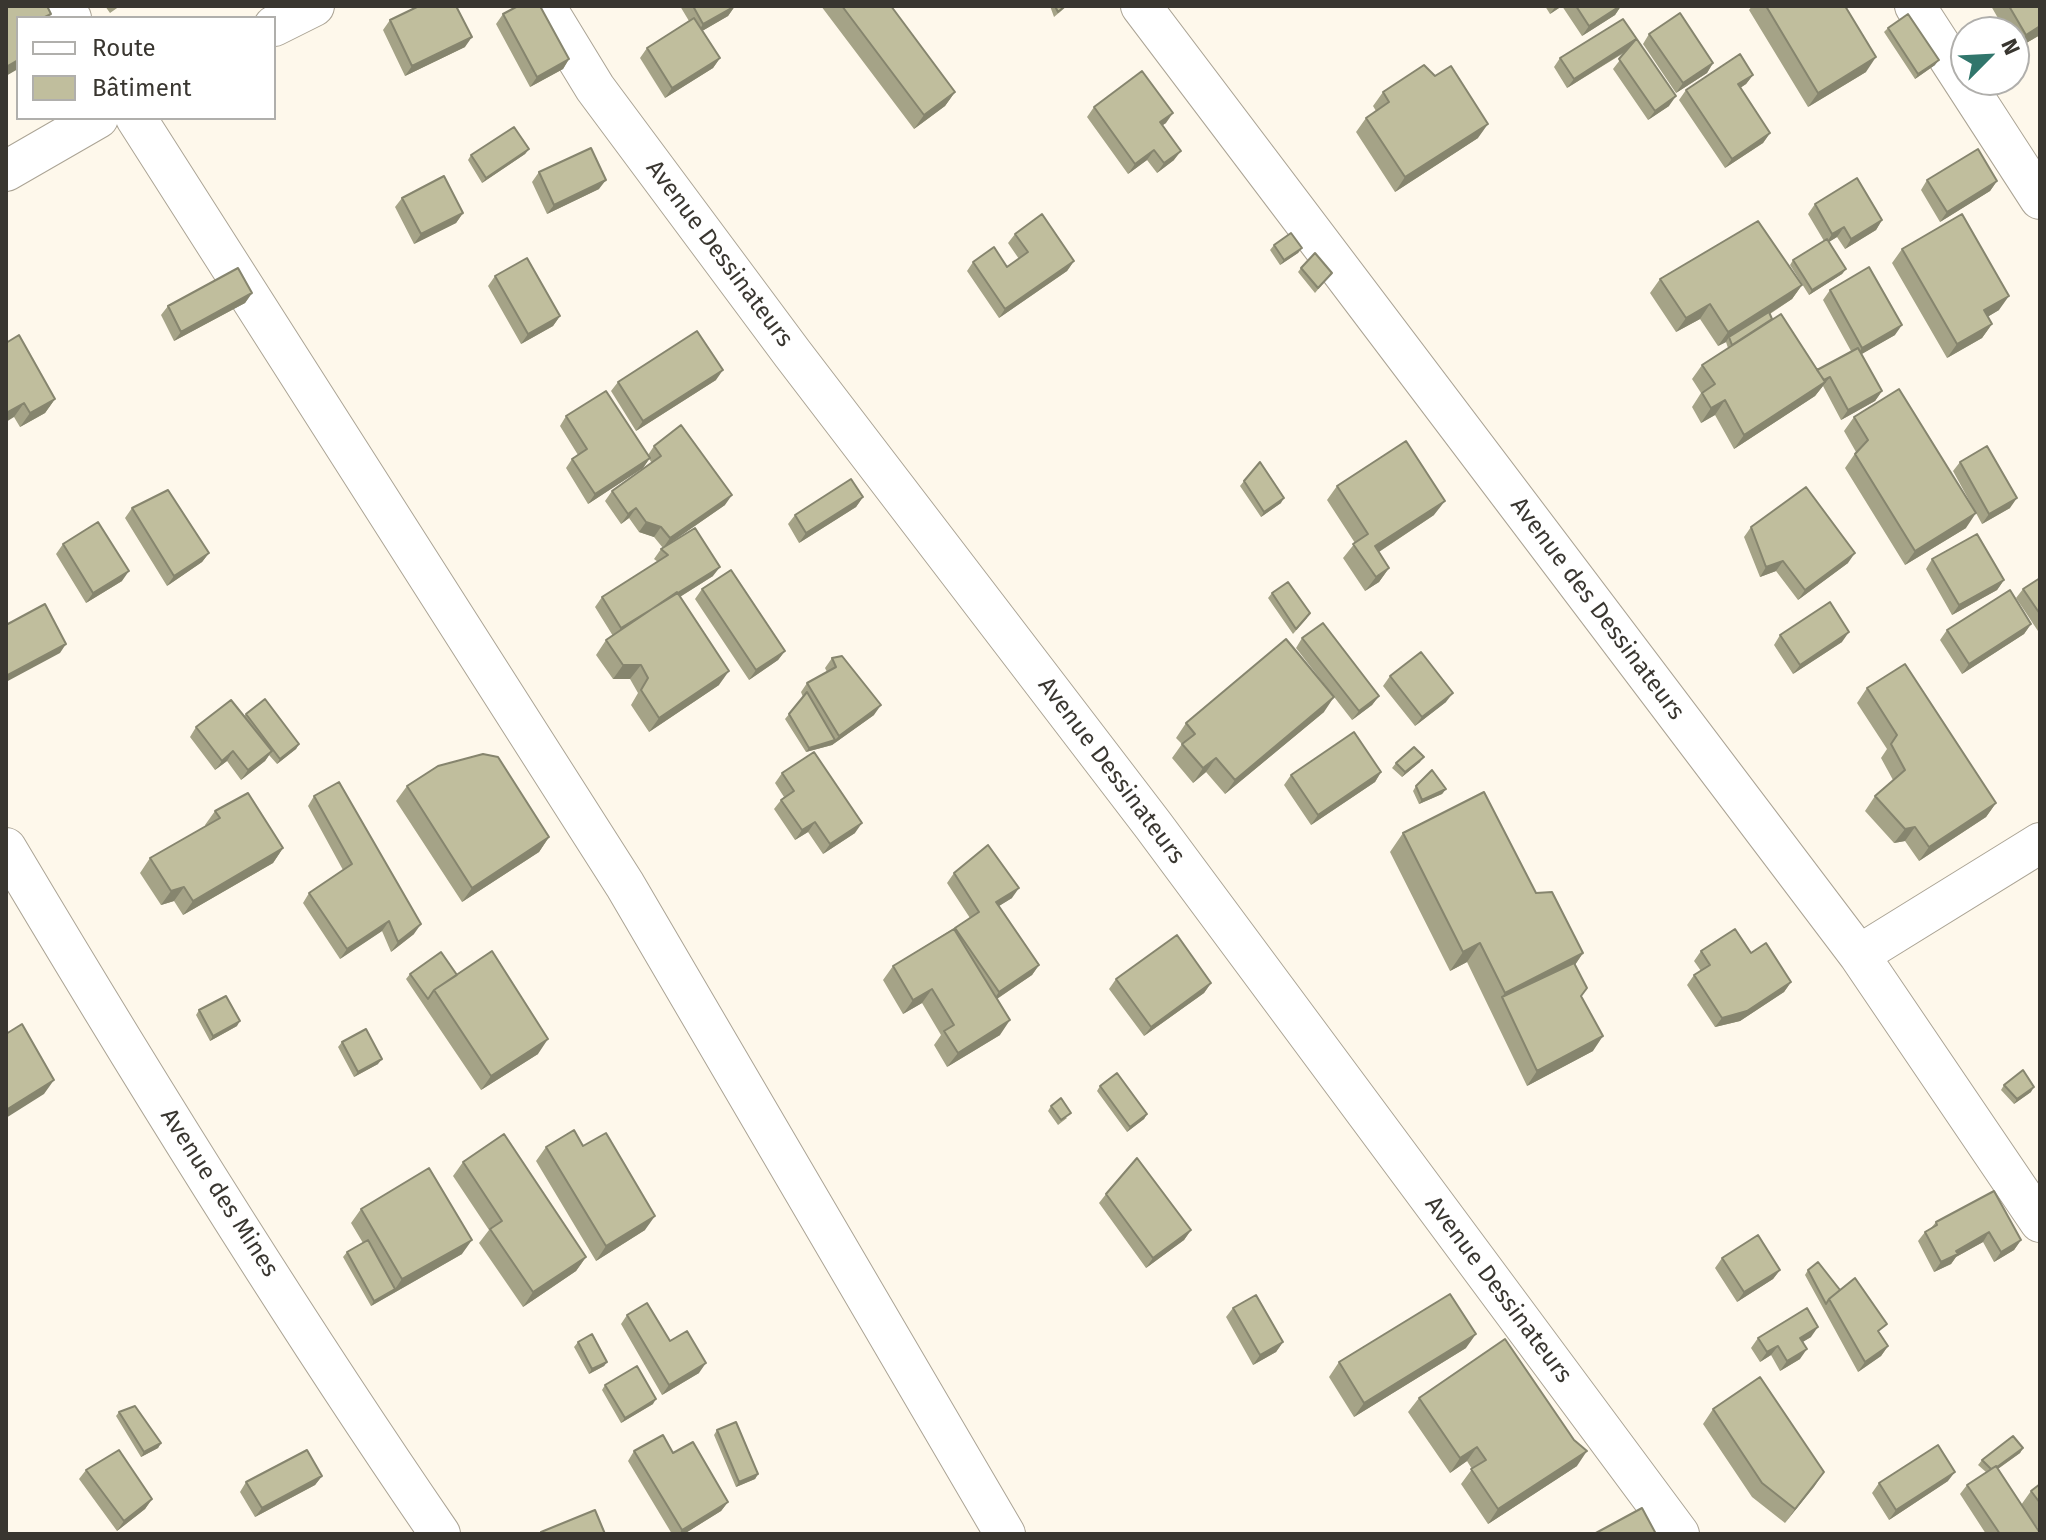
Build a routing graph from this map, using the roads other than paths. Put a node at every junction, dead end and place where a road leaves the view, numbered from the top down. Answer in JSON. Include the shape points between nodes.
{"nodes":[{"id":1,"x":314,"y":6,"type":"edge"},
{"id":2,"x":545,"y":6,"type":"edge"},
{"id":3,"x":1141,"y":6,"type":"edge"},
{"id":4,"x":1915,"y":6,"type":"edge"},
{"id":5,"x":276,"y":25,"type":"edge"},
{"id":6,"x":95,"y":120,"type":"edge"},
{"id":7,"x":137,"y":120,"type":"edge"},
{"id":8,"x":6,"y":171,"type":"edge"},
{"id":9,"x":2040,"y":199,"type":"edge"},
{"id":10,"x":2040,"y":843,"type":"edge"},
{"id":11,"x":6,"y":848,"type":"edge"},
{"id":12,"x":1859,"y":955,"type":"junction"},
{"id":13,"x":2040,"y":1222,"type":"edge"},
{"id":14,"x":440,"y":1534,"type":"edge"},
{"id":15,"x":1005,"y":1534,"type":"edge"},
{"id":16,"x":1679,"y":1534,"type":"edge"}],
"edges":[{"from":1,"to":5,"type":"street"},
{"from":2,"to":16,"type":"street","name":"Avenue Dessinateurs","via":[[595,88],[1153,825]]},
{"from":3,"to":12,"type":"street","name":"Avenue des Dessinateurs"},
{"from":4,"to":9,"type":"street"},
{"from":6,"to":8,"type":"street"},
{"from":7,"to":15,"type":"street","via":[[625,885]]},
{"from":10,"to":12,"type":"street"},
{"from":11,"to":14,"type":"street","name":"Avenue des Mines","via":[[108,1019]]},
{"from":12,"to":13,"type":"street","name":"Avenue des Dessinateurs"}]}
